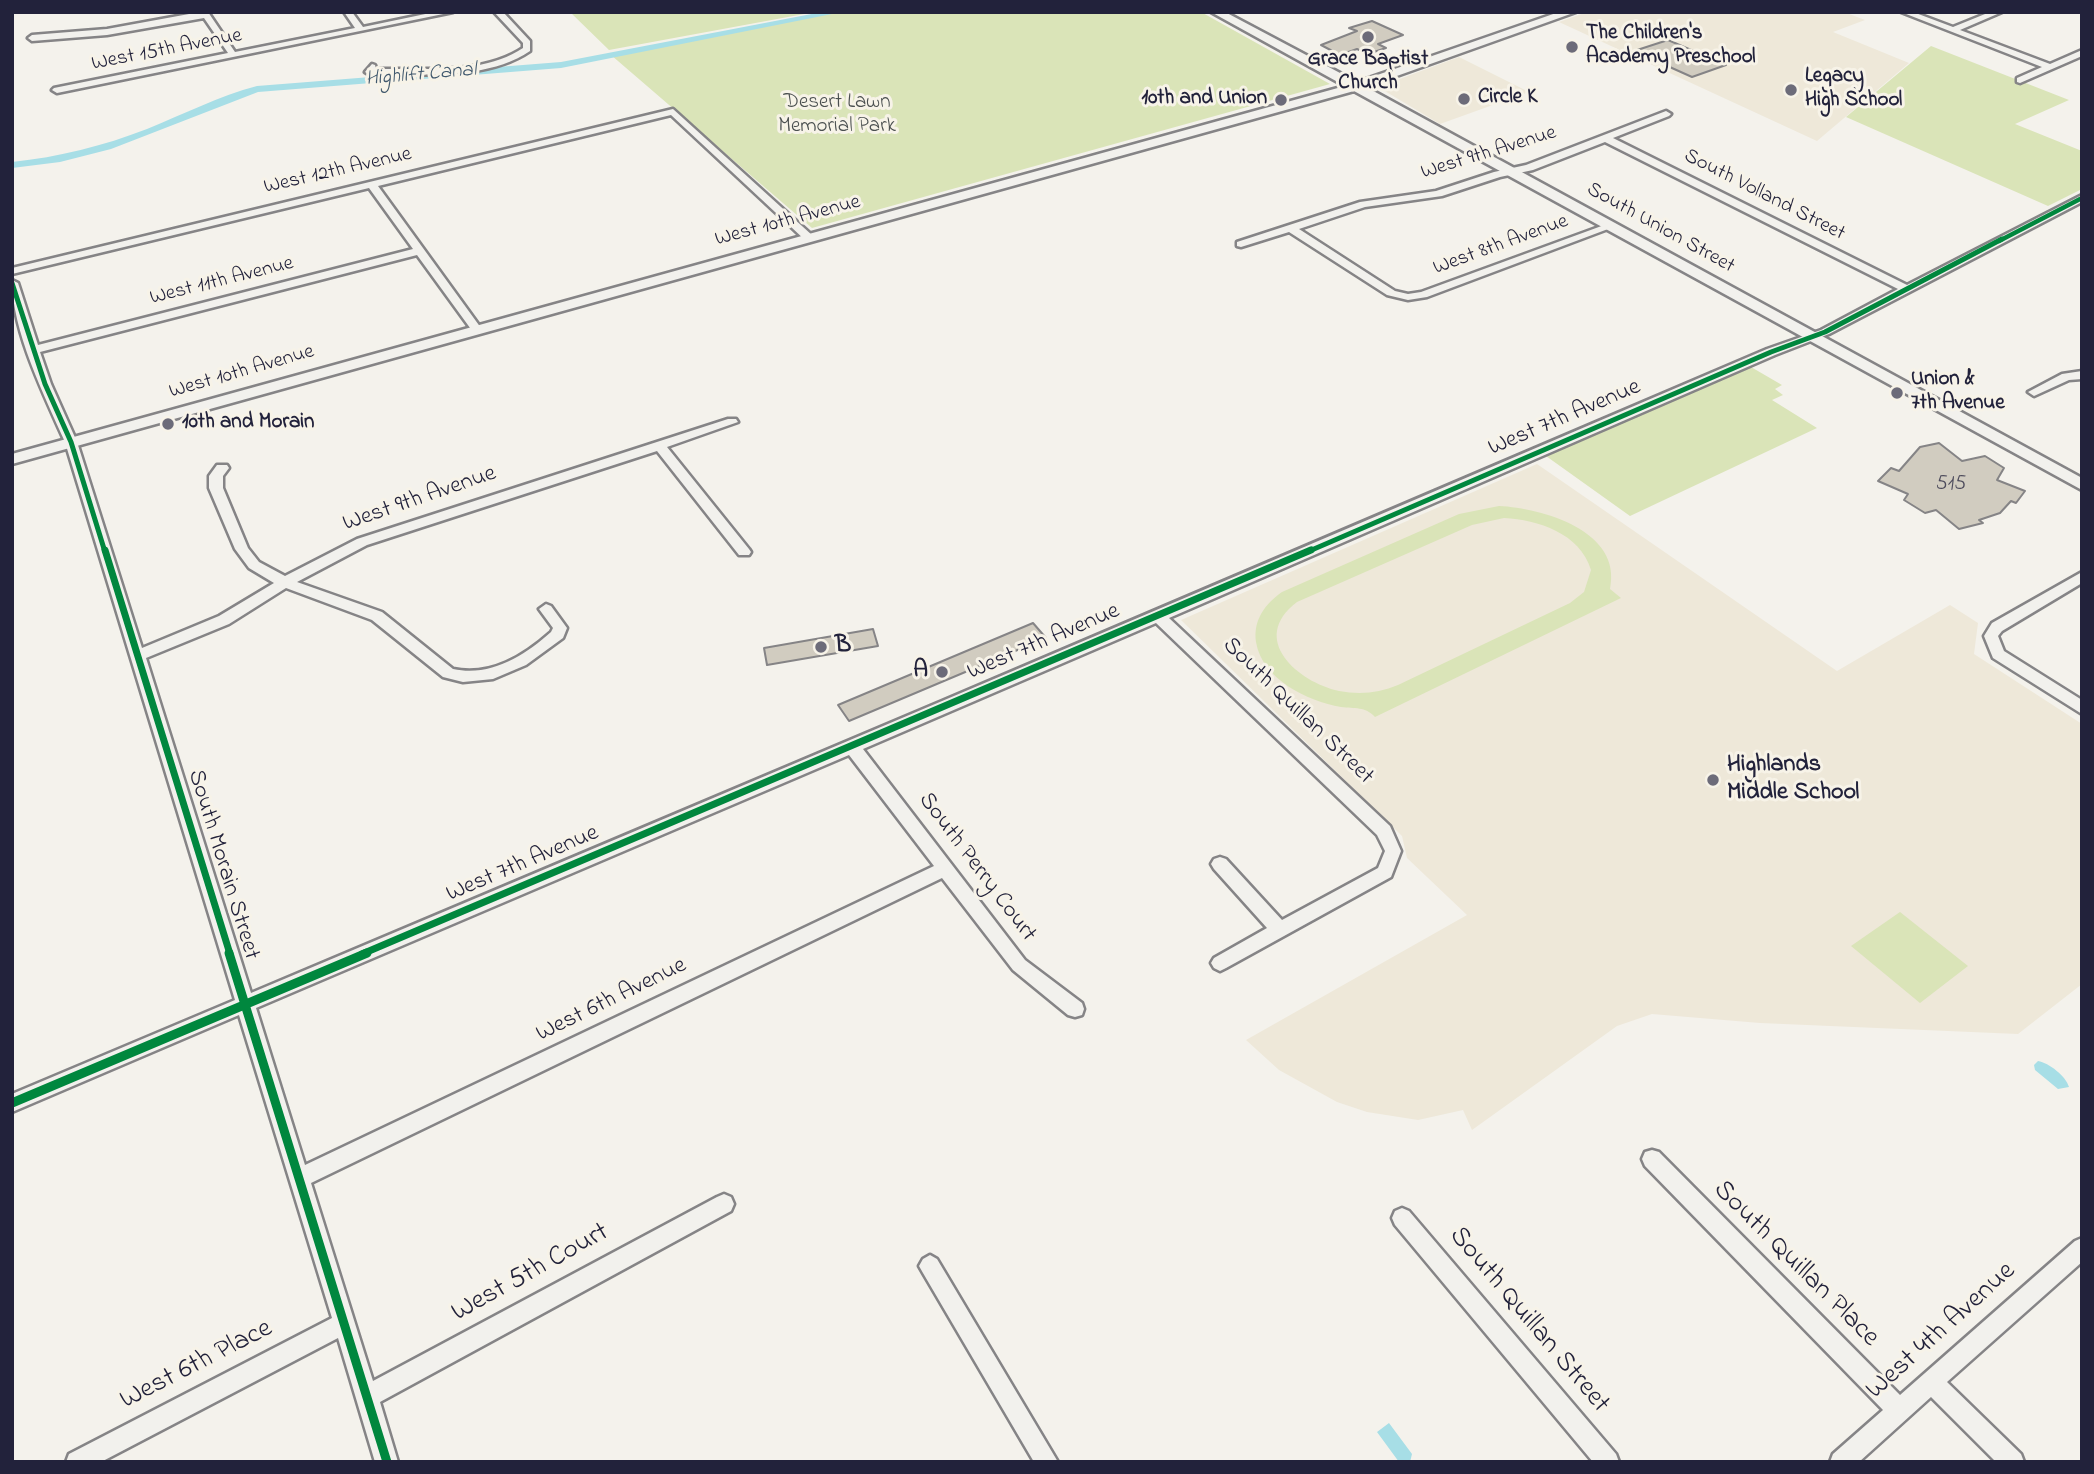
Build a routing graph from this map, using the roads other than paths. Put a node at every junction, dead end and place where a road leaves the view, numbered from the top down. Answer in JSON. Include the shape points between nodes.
{"nodes":[{"id":1,"x":348,"y":12,"type":"edge"},
{"id":2,"x":449,"y":12,"type":"edge"},
{"id":3,"x":498,"y":12,"type":"edge"},
{"id":4,"x":1216,"y":12,"type":"edge"},
{"id":5,"x":1571,"y":12,"type":"edge"},
{"id":6,"x":1905,"y":12,"type":"edge"},
{"id":7,"x":1998,"y":12,"type":"edge"},
{"id":8,"x":205,"y":14,"type":"edge"},
{"id":9,"x":361,"y":30,"type":"junction"},
{"id":10,"x":1953,"y":30,"type":"junction"},
{"id":11,"x":32,"y":38,"type":"dead end"},
{"id":12,"x":2082,"y":53,"type":"edge"},
{"id":13,"x":233,"y":55,"type":"junction"},
{"id":14,"x":2050,"y":66,"type":"junction"},
{"id":15,"x":372,"y":67,"type":"dead end"},
{"id":16,"x":2020,"y":80,"type":"dead end"},
{"id":17,"x":1357,"y":86,"type":"junction"},
{"id":18,"x":57,"y":90,"type":"dead end"},
{"id":19,"x":1666,"y":114,"type":"dead end"},
{"id":20,"x":1605,"y":138,"type":"junction"},
{"id":21,"x":1511,"y":172,"type":"junction"},
{"id":22,"x":371,"y":183,"type":"junction"},
{"id":23,"x":2082,"y":198,"type":"edge"},
{"id":24,"x":1611,"y":226,"type":"junction"},
{"id":25,"x":1291,"y":228,"type":"junction"},
{"id":26,"x":809,"y":238,"type":"junction"},
{"id":27,"x":1241,"y":244,"type":"dead end"},
{"id":28,"x":420,"y":251,"type":"junction"},
{"id":29,"x":12,"y":271,"type":"edge"},
{"id":30,"x":12,"y":283,"type":"edge"},
{"id":31,"x":1906,"y":289,"type":"junction"},
{"id":32,"x":17,"y":311,"type":"edge"},
{"id":33,"x":477,"y":330,"type":"junction"},
{"id":34,"x":1812,"y":337,"type":"junction"},
{"id":35,"x":34,"y":350,"type":"junction"},
{"id":36,"x":2082,"y":375,"type":"edge"},
{"id":37,"x":2034,"y":392,"type":"dead end"},
{"id":38,"x":732,"y":422,"type":"dead end"},
{"id":39,"x":71,"y":442,"type":"junction"},
{"id":40,"x":659,"y":445,"type":"junction"},
{"id":41,"x":12,"y":459,"type":"edge"},
{"id":42,"x":222,"y":468,"type":"dead end"},
{"id":43,"x":2082,"y":485,"type":"edge"},
{"id":44,"x":744,"y":552,"type":"dead end"},
{"id":45,"x":2082,"y":577,"type":"edge"},
{"id":46,"x":286,"y":583,"type":"junction"},
{"id":47,"x":546,"y":609,"type":"dead end"},
{"id":48,"x":1158,"y":616,"type":"junction"},
{"id":49,"x":137,"y":656,"type":"junction"},
{"id":50,"x":2082,"y":708,"type":"edge"},
{"id":51,"x":851,"y":745,"type":"junction"},
{"id":52,"x":1220,"y":864,"type":"dead end"},
{"id":53,"x":946,"y":868,"type":"junction"},
{"id":54,"x":1280,"y":930,"type":"junction"},
{"id":55,"x":1220,"y":963,"type":"dead end"},
{"id":56,"x":245,"y":1003,"type":"junction"},
{"id":57,"x":1075,"y":1009,"type":"dead end"},
{"id":58,"x":12,"y":1103,"type":"edge"},
{"id":59,"x":1652,"y":1159,"type":"dead end"},
{"id":60,"x":300,"y":1178,"type":"junction"},
{"id":61,"x":724,"y":1203,"type":"dead end"},
{"id":62,"x":1402,"y":1218,"type":"dead end"},
{"id":63,"x":2082,"y":1248,"type":"edge"},
{"id":64,"x":930,"y":1266,"type":"dead end"},
{"id":65,"x":344,"y":1323,"type":"junction"},
{"id":66,"x":1931,"y":1382,"type":"junction"},
{"id":67,"x":367,"y":1397,"type":"junction"},
{"id":68,"x":1899,"y":1410,"type":"junction"},
{"id":69,"x":77,"y":1462,"type":"edge"},
{"id":70,"x":387,"y":1462,"type":"edge"},
{"id":71,"x":1047,"y":1462,"type":"edge"},
{"id":72,"x":1608,"y":1462,"type":"edge"},
{"id":73,"x":1841,"y":1462,"type":"edge"},
{"id":74,"x":2012,"y":1462,"type":"edge"}],
"edges":[{"from":1,"to":9,"type":"street"},
{"from":2,"to":9,"type":"street","name":"West 15th Avenue"},
{"from":3,"to":15,"type":"street","via":[[527,43],[520,55],[486,65],[370,72]]},
{"from":4,"to":17,"type":"main road","name":"South Union Street"},
{"from":5,"to":17,"type":"main road","name":"West 10th Avenue"},
{"from":6,"to":10,"type":"street"},
{"from":7,"to":10,"type":"street"},
{"from":8,"to":11,"type":"street","via":[[119,31]]},
{"from":8,"to":13,"type":"street"},
{"from":9,"to":13,"type":"street","name":"West 15th Avenue"},
{"from":10,"to":14,"type":"street"},
{"from":12,"to":14,"type":"street"},
{"from":13,"to":18,"type":"street","name":"West 15th Avenue"},
{"from":14,"to":16,"type":"street"},
{"from":17,"to":21,"type":"main road","name":"South Union Street"},
{"from":17,"to":26,"type":"main road","name":"West 10th Avenue"},
{"from":19,"to":20,"type":"street","name":"West 9th Avenue"},
{"from":20,"to":21,"type":"street","name":"West 9th Avenue"},
{"from":20,"to":31,"type":"street","name":"South Volland Street"},
{"from":21,"to":24,"type":"main road","name":"South Union Street"},
{"from":21,"to":25,"type":"street","name":"West 9th Avenue","via":[[1438,194],[1364,204]]},
{"from":22,"to":26,"type":"street","name":"West 12th Avenue","via":[[673,112]]},
{"from":22,"to":28,"type":"street"},
{"from":22,"to":29,"type":"street","name":"West 12th Avenue"},
{"from":23,"to":31,"type":"street","name":"West 7th Avenue"},
{"from":24,"to":25,"type":"street","name":"West 8th Avenue","via":[[1423,295],[1402,296]]},
{"from":24,"to":34,"type":"main road","name":"South Union Street"},
{"from":25,"to":27,"type":"street","name":"West 9th Avenue"},
{"from":26,"to":33,"type":"main road","name":"West 10th Avenue"},
{"from":28,"to":33,"type":"street"},
{"from":28,"to":35,"type":"street","name":"West 11th Avenue"},
{"from":30,"to":32,"type":"street","name":"South Morain Street"},
{"from":31,"to":34,"type":"street","name":"West 7th Avenue"},
{"from":32,"to":35,"type":"street","name":"South Morain Street"},
{"from":33,"to":39,"type":"main road","name":"West 10th Avenue"},
{"from":34,"to":43,"type":"main road","name":"South Union Street"},
{"from":34,"to":48,"type":"street","name":"West 7th Avenue"},
{"from":35,"to":39,"type":"street","name":"South Morain Street"},
{"from":36,"to":37,"type":"street"},
{"from":38,"to":40,"type":"street","name":"West 9th Avenue"},
{"from":39,"to":41,"type":"main road","name":"West 10th Avenue"},
{"from":39,"to":49,"type":"street","name":"South Morain Street"},
{"from":40,"to":44,"type":"street"},
{"from":40,"to":46,"type":"street","name":"West 9th Avenue","via":[[362,542]]},
{"from":42,"to":46,"type":"street","via":[[216,488],[242,549],[265,574]]},
{"from":45,"to":50,"type":"street","via":[[1997,627],[1992,641],[1998,654]]},
{"from":46,"to":47,"type":"street","via":[[377,616],[459,677],[506,669],[552,640],[559,628]]},
{"from":46,"to":49,"type":"street","name":"West 9th Avenue","via":[[224,620]]},
{"from":48,"to":51,"type":"street","name":"West 7th Avenue"},
{"from":48,"to":54,"type":"street","name":"South Quillan Street","via":[[1384,831],[1393,851],[1385,872]]},
{"from":49,"to":56,"type":"street","name":"South Morain Street"},
{"from":51,"to":53,"type":"street","name":"South Perry Court"},
{"from":51,"to":56,"type":"street","name":"West 7th Avenue"},
{"from":52,"to":54,"type":"street"},
{"from":53,"to":57,"type":"street","name":"South Perry Court","via":[[1019,965]]},
{"from":53,"to":60,"type":"street","name":"West 6th Avenue"},
{"from":54,"to":55,"type":"street"},
{"from":56,"to":58,"type":"street","name":"West 7th Avenue"},
{"from":56,"to":60,"type":"street","name":"South Morain Street"},
{"from":59,"to":68,"type":"street","name":"South Quillan Place"},
{"from":60,"to":65,"type":"street","name":"South Morain Street"},
{"from":61,"to":67,"type":"street","name":"West 5th Court"},
{"from":62,"to":72,"type":"street","name":"South Quillan Street"},
{"from":63,"to":66,"type":"street","name":"West 4th Avenue"},
{"from":64,"to":71,"type":"street"},
{"from":65,"to":67,"type":"street","name":"South Morain Street"},
{"from":65,"to":69,"type":"street","name":"West 6th Place"},
{"from":66,"to":68,"type":"street","name":"West 4th Avenue"},
{"from":66,"to":74,"type":"street"},
{"from":67,"to":70,"type":"street","name":"South Morain Street"},
{"from":68,"to":73,"type":"street","name":"West 4th Avenue"}]}
